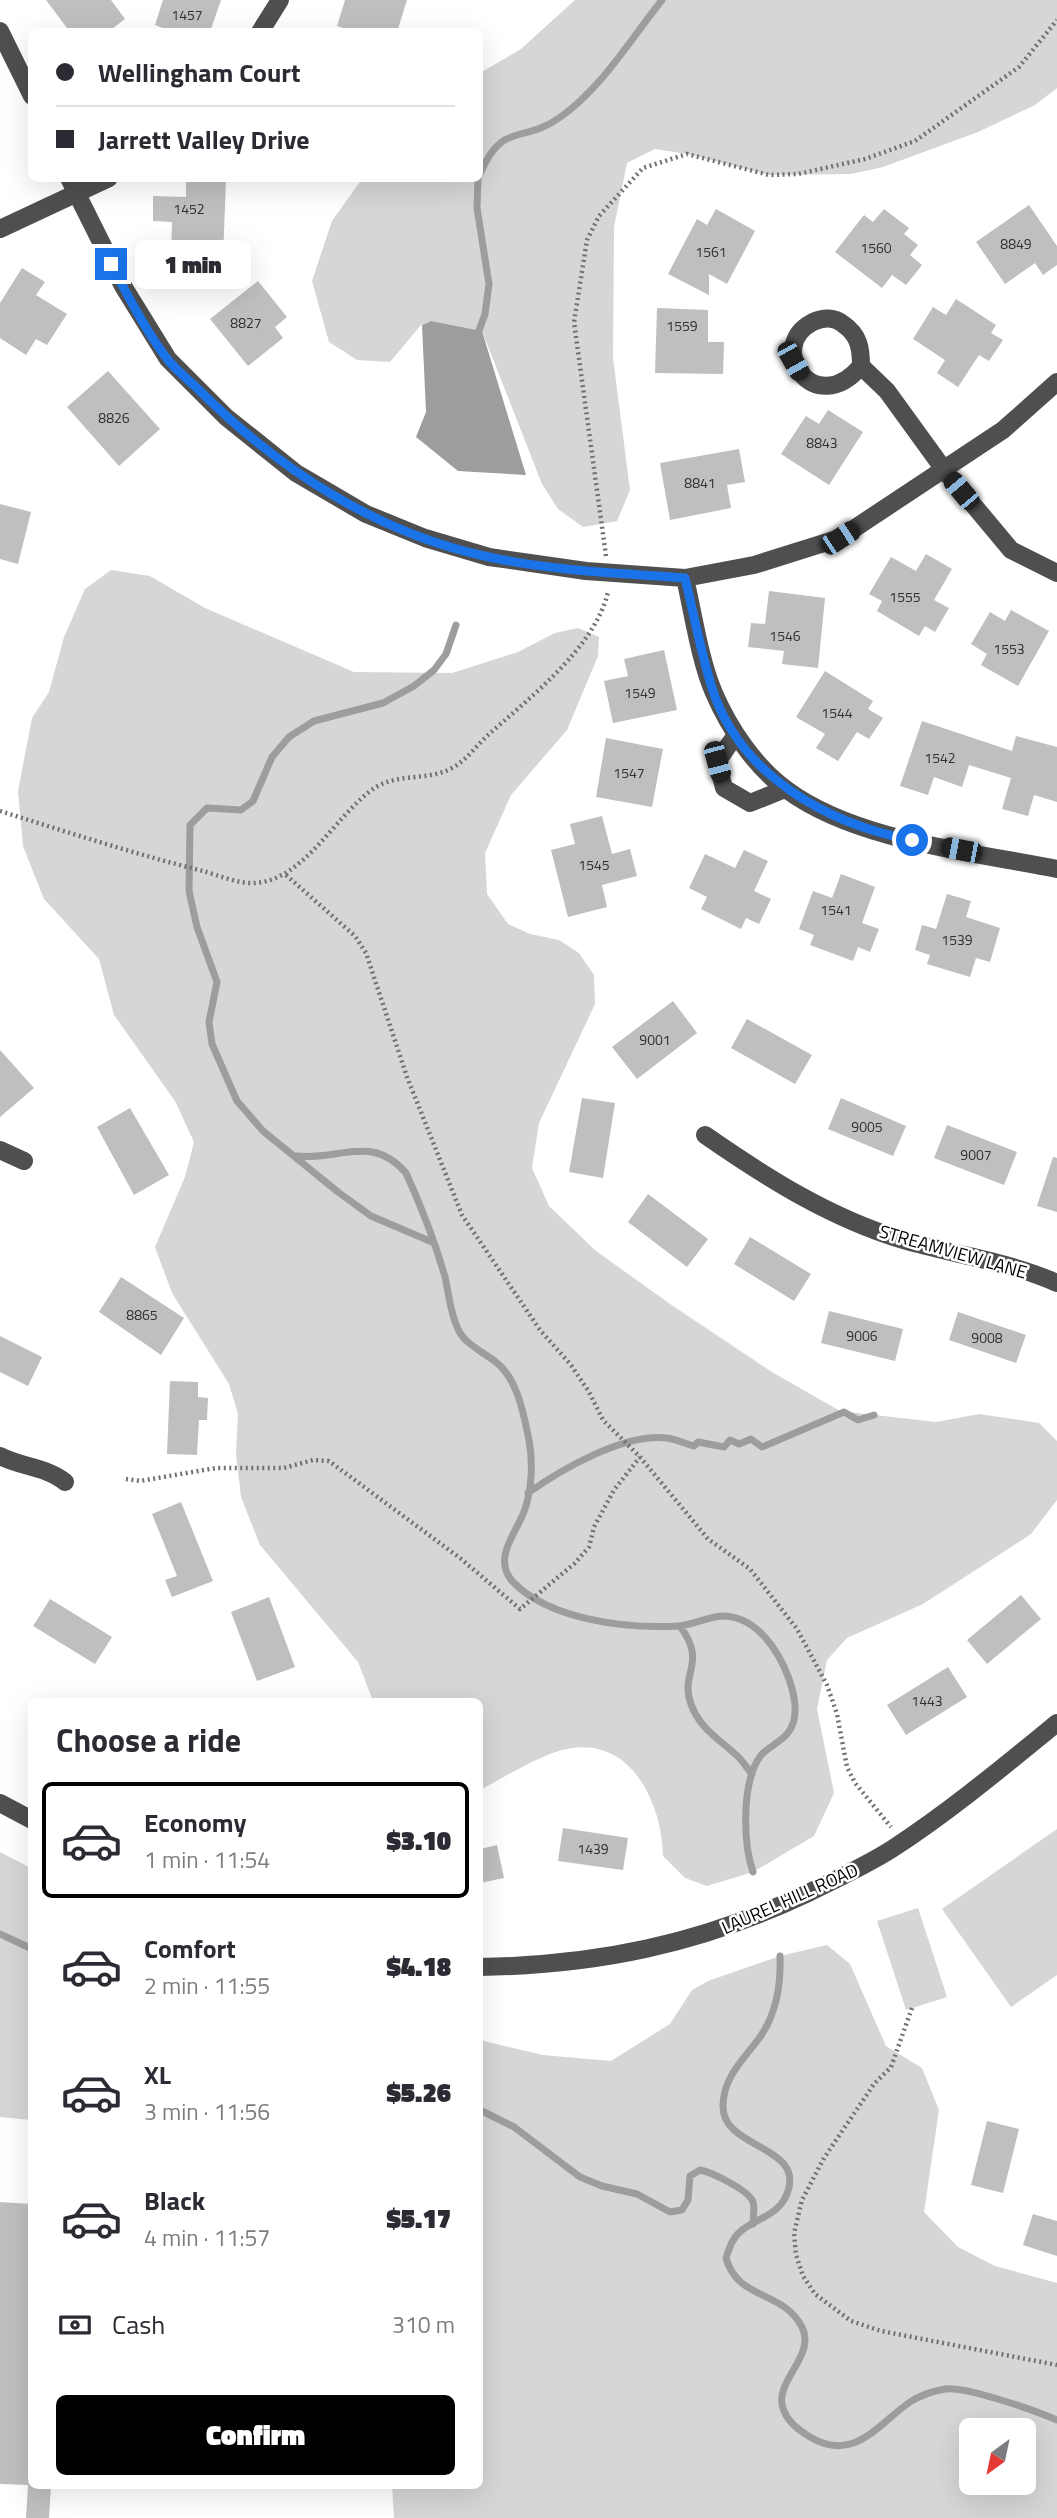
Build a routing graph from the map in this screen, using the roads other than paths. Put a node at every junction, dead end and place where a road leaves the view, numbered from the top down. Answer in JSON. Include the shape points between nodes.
{"nodes":[{"id":1,"x":280,"y":0,"type":"edge"},
{"id":2,"x":262,"y":28,"type":"edge"},
{"id":3,"x":0,"y":31,"type":"edge"},
{"id":4,"x":28,"y":88,"type":"edge"},
{"id":5,"x":93,"y":182,"type":"edge"},
{"id":6,"x":73,"y":187,"type":"edge"},
{"id":7,"x":0,"y":229,"type":"edge"},
{"id":8,"x":861,"y":366,"type":"dead end"},
{"id":9,"x":1057,"y":382,"type":"edge"},
{"id":10,"x":944,"y":471,"type":"junction"},
{"id":11,"x":1057,"y":573,"type":"edge"},
{"id":12,"x":685,"y":578,"type":"junction"},
{"id":13,"x":735,"y":736,"type":"junction"},
{"id":14,"x":785,"y":789,"type":"junction"},
{"id":15,"x":1057,"y":869,"type":"edge"},
{"id":16,"x":705,"y":1135,"type":"dead end"},
{"id":17,"x":0,"y":1150,"type":"edge"},
{"id":18,"x":24,"y":1161,"type":"dead end"},
{"id":19,"x":1057,"y":1283,"type":"edge"},
{"id":20,"x":0,"y":1456,"type":"edge"},
{"id":21,"x":65,"y":1482,"type":"dead end"},
{"id":22,"x":1057,"y":1724,"type":"edge"},
{"id":23,"x":0,"y":1804,"type":"edge"},
{"id":24,"x":28,"y":1818,"type":"edge"},
{"id":25,"x":483,"y":1967,"type":"edge"}],
"edges":[{"from":1,"to":2,"type":"street"},
{"from":3,"to":4,"type":"street"},
{"from":5,"to":6,"type":"street"},
{"from":6,"to":7,"type":"street"},
{"from":6,"to":12,"type":"street","via":[[123,286],[168,359],[226,417],[296,473],[366,514],[489,557]]},
{"from":8,"to":10,"type":"street","via":[[887,391]]},
{"from":9,"to":10,"type":"street","via":[[1003,430]]},
{"from":10,"to":11,"type":"street","via":[[1011,550]]},
{"from":10,"to":12,"type":"street","via":[[840,538],[754,565]]},
{"from":12,"to":13,"type":"street","via":[[713,690]]},
{"from":13,"to":14,"type":"street"},
{"from":13,"to":14,"type":"street","via":[[717,762],[724,788],[750,803]]},
{"from":14,"to":15,"type":"street","via":[[823,811],[888,836]]},
{"from":16,"to":19,"type":"street","name":"STREAMVIEW LANE","via":[[761,1174],[870,1229]]},
{"from":17,"to":18,"type":"street"},
{"from":20,"to":21,"type":"street","via":[[54,1473]]},
{"from":22,"to":25,"type":"street","name":"LAUREL HILL ROAD","via":[[903,1841],[856,1870],[761,1915],[648,1950],[578,1962]]},
{"from":23,"to":24,"type":"street"}]}
